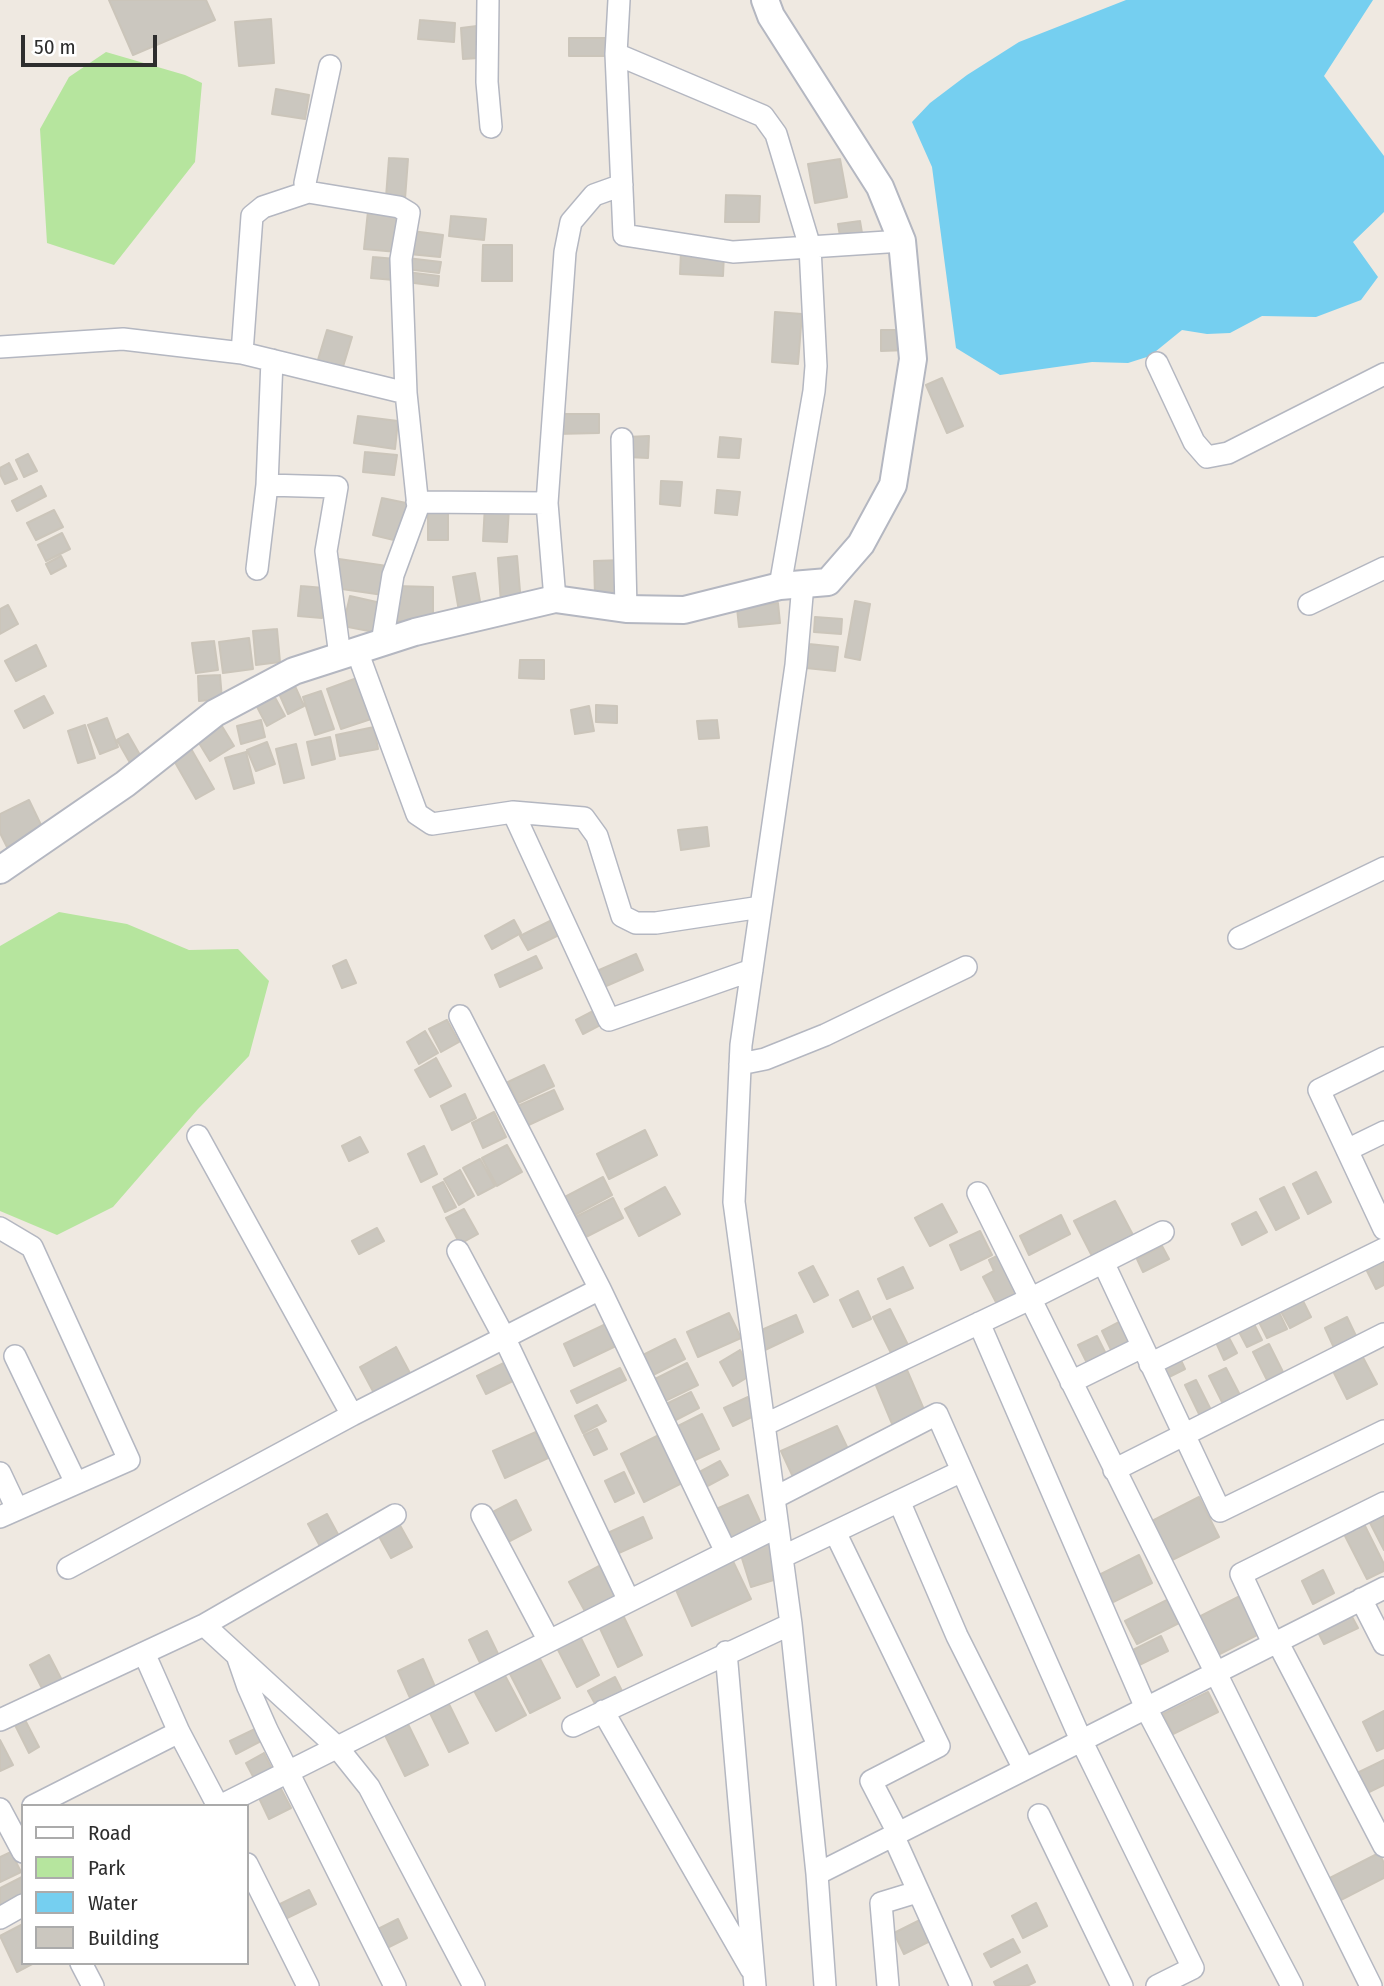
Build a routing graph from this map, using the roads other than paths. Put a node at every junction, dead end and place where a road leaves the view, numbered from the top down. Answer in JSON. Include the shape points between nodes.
{"nodes":[{"id":1,"x":488,"y":0,"type":"edge"},
{"id":2,"x":619,"y":0,"type":"edge"},
{"id":3,"x":765,"y":0,"type":"edge"},
{"id":4,"x":616,"y":54,"type":"junction"},
{"id":5,"x":330,"y":66,"type":"dead end"},
{"id":6,"x":491,"y":127,"type":"dead end"},
{"id":7,"x":622,"y":185,"type":"junction"},
{"id":8,"x":308,"y":192,"type":"junction"},
{"id":9,"x":902,"y":242,"type":"junction"},
{"id":10,"x":810,"y":247,"type":"junction"},
{"id":11,"x":0,"y":347,"type":"edge"},
{"id":12,"x":242,"y":353,"type":"junction"},
{"id":13,"x":272,"y":360,"type":"junction"},
{"id":14,"x":1157,"y":363,"type":"dead end"},
{"id":15,"x":1384,"y":374,"type":"edge"},
{"id":16,"x":406,"y":393,"type":"junction"},
{"id":17,"x":622,"y":439,"type":"dead end"},
{"id":18,"x":267,"y":485,"type":"junction"},
{"id":19,"x":417,"y":502,"type":"junction"},
{"id":20,"x":547,"y":503,"type":"junction"},
{"id":21,"x":1384,"y":568,"type":"edge"},
{"id":22,"x":257,"y":569,"type":"dead end"},
{"id":23,"x":791,"y":585,"type":"junction"},
{"id":24,"x":555,"y":599,"type":"junction"},
{"id":25,"x":1309,"y":604,"type":"dead end"},
{"id":26,"x":626,"y":609,"type":"junction"},
{"id":27,"x":360,"y":650,"type":"junction"},
{"id":28,"x":513,"y":812,"type":"junction"},
{"id":29,"x":1384,"y":868,"type":"edge"},
{"id":30,"x":0,"y":870,"type":"edge"},
{"id":31,"x":761,"y":907,"type":"junction"},
{"id":32,"x":1239,"y":938,"type":"dead end"},
{"id":33,"x":966,"y":967,"type":"dead end"},
{"id":34,"x":752,"y":970,"type":"junction"},
{"id":35,"x":460,"y":1016,"type":"dead end"},
{"id":36,"x":1384,"y":1058,"type":"edge"},
{"id":37,"x":740,"y":1063,"type":"junction"},
{"id":38,"x":1384,"y":1132,"type":"edge"},
{"id":39,"x":198,"y":1136,"type":"dead end"},
{"id":40,"x":1347,"y":1150,"type":"junction"},
{"id":41,"x":978,"y":1193,"type":"dead end"},
{"id":42,"x":1381,"y":1217,"type":"edge"},
{"id":43,"x":0,"y":1228,"type":"edge"},
{"id":44,"x":1163,"y":1232,"type":"dead end"},
{"id":45,"x":1384,"y":1249,"type":"edge"},
{"id":46,"x":458,"y":1251,"type":"dead end"},
{"id":47,"x":1103,"y":1262,"type":"junction"},
{"id":48,"x":600,"y":1289,"type":"junction"},
{"id":49,"x":1030,"y":1298,"type":"junction"},
{"id":50,"x":979,"y":1323,"type":"junction"},
{"id":51,"x":1384,"y":1334,"type":"edge"},
{"id":52,"x":504,"y":1337,"type":"junction"},
{"id":53,"x":15,"y":1356,"type":"dead end"},
{"id":54,"x":1146,"y":1356,"type":"junction"},
{"id":55,"x":1071,"y":1382,"type":"junction"},
{"id":56,"x":352,"y":1415,"type":"junction"},
{"id":57,"x":764,"y":1425,"type":"junction"},
{"id":58,"x":1384,"y":1431,"type":"edge"},
{"id":59,"x":1183,"y":1436,"type":"junction"},
{"id":60,"x":1114,"y":1470,"type":"junction"},
{"id":61,"x":962,"y":1471,"type":"junction"},
{"id":62,"x":0,"y":1473,"type":"edge"},
{"id":63,"x":76,"y":1483,"type":"junction"},
{"id":64,"x":774,"y":1498,"type":"junction"},
{"id":65,"x":900,"y":1501,"type":"junction"},
{"id":66,"x":1384,"y":1503,"type":"edge"},
{"id":67,"x":9,"y":1513,"type":"edge"},
{"id":68,"x":395,"y":1515,"type":"dead end"},
{"id":69,"x":482,"y":1515,"type":"dead end"},
{"id":70,"x":777,"y":1527,"type":"junction"},
{"id":71,"x":835,"y":1532,"type":"junction"},
{"id":72,"x":726,"y":1552,"type":"junction"},
{"id":73,"x":782,"y":1557,"type":"junction"},
{"id":74,"x":68,"y":1568,"type":"dead end"},
{"id":75,"x":1384,"y":1588,"type":"edge"},
{"id":76,"x":1361,"y":1599,"type":"junction"},
{"id":77,"x":629,"y":1601,"type":"junction"},
{"id":78,"x":791,"y":1624,"type":"junction"},
{"id":79,"x":204,"y":1625,"type":"junction"},
{"id":80,"x":549,"y":1641,"type":"junction"},
{"id":81,"x":1275,"y":1642,"type":"junction"},
{"id":82,"x":1384,"y":1644,"type":"edge"},
{"id":83,"x":144,"y":1653,"type":"junction"},
{"id":84,"x":726,"y":1653,"type":"junction"},
{"id":85,"x":238,"y":1656,"type":"junction"},
{"id":86,"x":1214,"y":1673,"type":"junction"},
{"id":87,"x":1146,"y":1708,"type":"junction"},
{"id":88,"x":603,"y":1712,"type":"junction"},
{"id":89,"x":0,"y":1720,"type":"edge"},
{"id":90,"x":573,"y":1726,"type":"dead end"},
{"id":91,"x":179,"y":1732,"type":"junction"},
{"id":92,"x":1081,"y":1740,"type":"junction"},
{"id":93,"x":337,"y":1747,"type":"junction"},
{"id":94,"x":1024,"y":1769,"type":"junction"},
{"id":95,"x":288,"y":1772,"type":"junction"},
{"id":96,"x":37,"y":1804,"type":"edge"},
{"id":97,"x":218,"y":1804,"type":"edge"},
{"id":98,"x":223,"y":1804,"type":"edge"},
{"id":99,"x":9,"y":1813,"type":"edge"},
{"id":100,"x":1039,"y":1815,"type":"dead end"},
{"id":101,"x":895,"y":1834,"type":"junction"},
{"id":102,"x":21,"y":1846,"type":"edge"},
{"id":103,"x":1384,"y":1846,"type":"edge"},
{"id":104,"x":248,"y":1869,"type":"edge"},
{"id":105,"x":817,"y":1874,"type":"junction"},
{"id":106,"x":253,"y":1892,"type":"edge"},
{"id":107,"x":918,"y":1892,"type":"junction"},
{"id":108,"x":21,"y":1906,"type":"edge"},
{"id":109,"x":0,"y":1917,"type":"edge"},
{"id":110,"x":755,"y":1980,"type":"edge"},
{"id":111,"x":308,"y":1986,"type":"edge"},
{"id":112,"x":395,"y":1986,"type":"edge"},
{"id":113,"x":474,"y":1986,"type":"edge"},
{"id":114,"x":825,"y":1986,"type":"edge"},
{"id":115,"x":887,"y":1986,"type":"edge"},
{"id":116,"x":961,"y":1986,"type":"edge"},
{"id":117,"x":1122,"y":1986,"type":"edge"},
{"id":118,"x":1157,"y":1986,"type":"edge"},
{"id":119,"x":1292,"y":1986,"type":"edge"},
{"id":120,"x":1371,"y":1986,"type":"edge"}],
"edges":[{"from":1,"to":6,"type":"street"},
{"from":2,"to":4,"type":"street"},
{"from":3,"to":9,"type":"street","via":[[880,187]]},
{"from":4,"to":7,"type":"street"},
{"from":4,"to":10,"type":"street","via":[[763,116],[776,134]]},
{"from":5,"to":8,"type":"street","via":[[305,183]]},
{"from":7,"to":10,"type":"street","via":[[624,235],[733,252]]},
{"from":7,"to":20,"type":"street","via":[[594,195],[571,222]]},
{"from":8,"to":12,"type":"street","via":[[262,207],[252,216]]},
{"from":8,"to":16,"type":"street","via":[[399,207],[409,213],[401,259]]},
{"from":9,"to":10,"type":"street"},
{"from":9,"to":23,"type":"street","via":[[913,359],[893,485],[862,544],[828,582]]},
{"from":10,"to":23,"type":"street","via":[[816,366]]},
{"from":11,"to":12,"type":"street","via":[[123,340]]},
{"from":12,"to":13,"type":"street"},
{"from":13,"to":16,"type":"street"},
{"from":13,"to":18,"type":"street"},
{"from":14,"to":15,"type":"street","via":[[1194,442],[1207,457],[1228,453]]},
{"from":16,"to":19,"type":"street"},
{"from":17,"to":26,"type":"street"},
{"from":18,"to":22,"type":"street"},
{"from":18,"to":27,"type":"street","via":[[337,487],[326,551]]},
{"from":19,"to":20,"type":"street"},
{"from":19,"to":27,"type":"street","via":[[393,575]]},
{"from":20,"to":24,"type":"street"},
{"from":21,"to":25,"type":"street"},
{"from":23,"to":26,"type":"street","via":[[684,610]]},
{"from":23,"to":31,"type":"street","via":[[796,665]]},
{"from":24,"to":26,"type":"street"},
{"from":24,"to":27,"type":"street"},
{"from":27,"to":28,"type":"street","via":[[417,814],[432,824]]},
{"from":27,"to":30,"type":"street","via":[[294,671],[215,713],[125,784]]},
{"from":28,"to":31,"type":"street","via":[[584,818],[597,836],[622,916],[636,922]]},
{"from":28,"to":34,"type":"street","via":[[608,1020]]},
{"from":29,"to":32,"type":"street"},
{"from":31,"to":34,"type":"street"},
{"from":33,"to":37,"type":"street","via":[[825,1035],[765,1059]]},
{"from":34,"to":37,"type":"street"},
{"from":35,"to":48,"type":"street"},
{"from":36,"to":40,"type":"street","via":[[1319,1090]]},
{"from":37,"to":57,"type":"street","via":[[734,1202]]},
{"from":38,"to":40,"type":"street"},
{"from":39,"to":56,"type":"street"},
{"from":40,"to":42,"type":"street"},
{"from":41,"to":49,"type":"street"},
{"from":43,"to":63,"type":"street","via":[[32,1247],[130,1460]]},
{"from":44,"to":47,"type":"street"},
{"from":45,"to":54,"type":"street"},
{"from":46,"to":52,"type":"street"},
{"from":47,"to":49,"type":"street"},
{"from":47,"to":54,"type":"street"},
{"from":48,"to":52,"type":"street"},
{"from":48,"to":72,"type":"street"},
{"from":49,"to":50,"type":"street"},
{"from":49,"to":55,"type":"street"},
{"from":50,"to":57,"type":"street"},
{"from":50,"to":87,"type":"street"},
{"from":51,"to":59,"type":"street"},
{"from":52,"to":56,"type":"street"},
{"from":52,"to":77,"type":"street"},
{"from":53,"to":63,"type":"street"},
{"from":54,"to":55,"type":"street"},
{"from":54,"to":59,"type":"street"},
{"from":55,"to":60,"type":"street"},
{"from":56,"to":74,"type":"street"},
{"from":57,"to":64,"type":"street"},
{"from":58,"to":59,"type":"street","via":[[1220,1511]]},
{"from":59,"to":60,"type":"street"},
{"from":60,"to":86,"type":"street"},
{"from":61,"to":64,"type":"street","via":[[937,1414]]},
{"from":61,"to":65,"type":"street"},
{"from":61,"to":92,"type":"street"},
{"from":62,"to":67,"type":"street"},
{"from":63,"to":67,"type":"street"},
{"from":64,"to":70,"type":"street"},
{"from":65,"to":71,"type":"street"},
{"from":65,"to":94,"type":"street","via":[[957,1636]]},
{"from":66,"to":81,"type":"street","via":[[1241,1574]]},
{"from":68,"to":79,"type":"street"},
{"from":69,"to":80,"type":"street"},
{"from":70,"to":72,"type":"street"},
{"from":70,"to":73,"type":"street"},
{"from":71,"to":73,"type":"street"},
{"from":71,"to":101,"type":"street","via":[[939,1746],[871,1781]]},
{"from":72,"to":77,"type":"street"},
{"from":73,"to":78,"type":"street"},
{"from":75,"to":76,"type":"street"},
{"from":76,"to":81,"type":"street"},
{"from":76,"to":82,"type":"street"},
{"from":77,"to":80,"type":"street"},
{"from":78,"to":84,"type":"street"},
{"from":78,"to":105,"type":"street"},
{"from":79,"to":83,"type":"street"},
{"from":79,"to":85,"type":"street"},
{"from":80,"to":93,"type":"street"},
{"from":81,"to":86,"type":"street"},
{"from":81,"to":103,"type":"street"},
{"from":83,"to":89,"type":"street"},
{"from":83,"to":91,"type":"street"},
{"from":84,"to":88,"type":"street"},
{"from":84,"to":110,"type":"street"},
{"from":85,"to":93,"type":"street"},
{"from":85,"to":95,"type":"street"},
{"from":86,"to":87,"type":"street"},
{"from":86,"to":120,"type":"street"},
{"from":87,"to":92,"type":"street"},
{"from":87,"to":119,"type":"street"},
{"from":88,"to":90,"type":"street"},
{"from":88,"to":110,"type":"street"},
{"from":91,"to":96,"type":"street"},
{"from":91,"to":97,"type":"street"},
{"from":92,"to":94,"type":"street"},
{"from":92,"to":118,"type":"street","via":[[1193,1968]]},
{"from":93,"to":95,"type":"street"},
{"from":93,"to":113,"type":"street","via":[[369,1787]]},
{"from":94,"to":101,"type":"street"},
{"from":95,"to":98,"type":"street"},
{"from":95,"to":112,"type":"street"},
{"from":99,"to":102,"type":"street"},
{"from":100,"to":117,"type":"street"},
{"from":101,"to":105,"type":"street"},
{"from":101,"to":107,"type":"street"},
{"from":104,"to":106,"type":"street"},
{"from":105,"to":114,"type":"street"},
{"from":106,"to":111,"type":"street"},
{"from":107,"to":115,"type":"street","via":[[881,1903]]},
{"from":107,"to":116,"type":"street"},
{"from":108,"to":109,"type":"street"}]}
